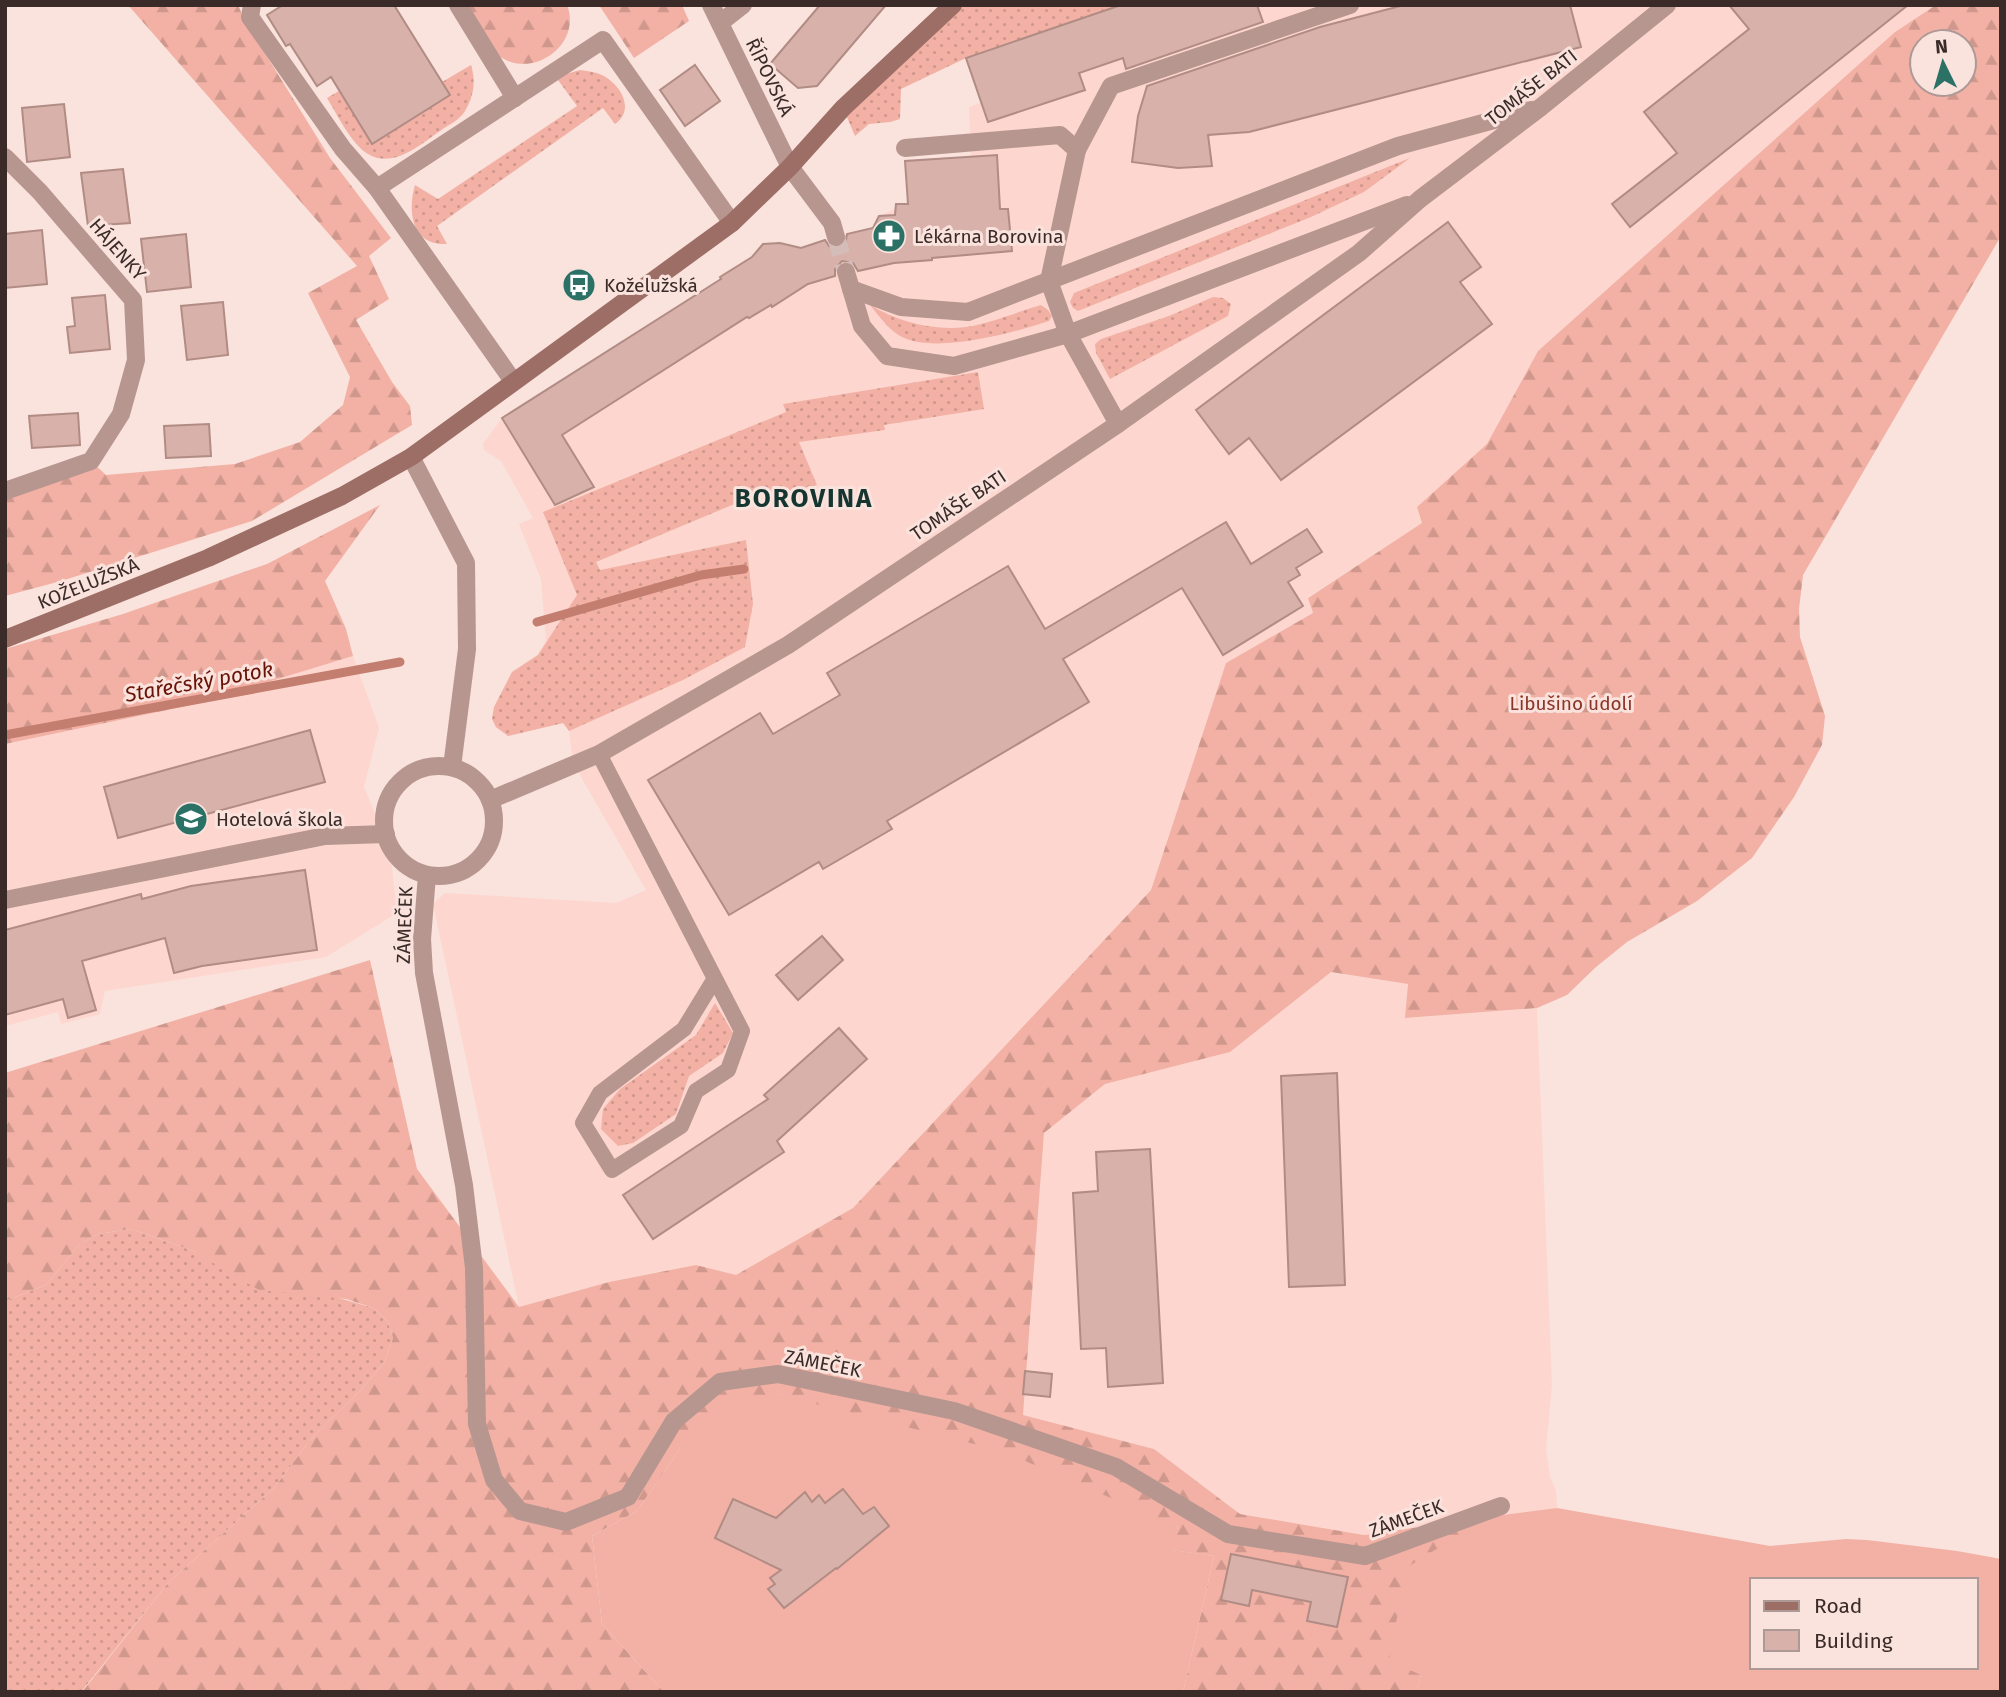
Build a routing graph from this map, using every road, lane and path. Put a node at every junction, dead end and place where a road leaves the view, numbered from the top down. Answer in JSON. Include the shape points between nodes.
{"nodes":[{"id":1,"x":252,"y":5,"type":"edge"},
{"id":2,"x":458,"y":5,"type":"edge"},
{"id":3,"x":711,"y":5,"type":"edge"},
{"id":4,"x":743,"y":5,"type":"edge"},
{"id":5,"x":953,"y":5,"type":"edge"},
{"id":6,"x":1350,"y":5,"type":"edge"},
{"id":7,"x":1667,"y":5,"type":"edge"},
{"id":8,"x":720,"y":23,"type":"junction"},
{"id":9,"x":515,"y":97,"type":"junction"},
{"id":10,"x":1541,"y":107,"type":"junction"},
{"id":11,"x":905,"y":148,"type":"dead end"},
{"id":12,"x":1077,"y":150,"type":"junction"},
{"id":13,"x":5,"y":157,"type":"edge"},
{"id":14,"x":790,"y":167,"type":"junction"},
{"id":15,"x":377,"y":188,"type":"junction"},
{"id":16,"x":1420,"y":199,"type":"junction"},
{"id":17,"x":732,"y":223,"type":"junction"},
{"id":18,"x":836,"y":237,"type":"tunnel mouth"},
{"id":19,"x":1049,"y":281,"type":"junction"},
{"id":20,"x":1068,"y":334,"type":"junction"},
{"id":21,"x":513,"y":381,"type":"junction"},
{"id":22,"x":1118,"y":424,"type":"junction"},
{"id":23,"x":411,"y":457,"type":"junction"},
{"id":24,"x":5,"y":491,"type":"edge"},
{"id":25,"x":5,"y":639,"type":"edge"},
{"id":26,"x":599,"y":754,"type":"junction"},
{"id":27,"x":452,"y":767,"type":"junction"},
{"id":28,"x":490,"y":800,"type":"junction"},
{"id":29,"x":386,"y":834,"type":"junction"},
{"id":30,"x":427,"y":875,"type":"junction"},
{"id":31,"x":5,"y":900,"type":"edge"},
{"id":32,"x":714,"y":980,"type":"junction"},
{"id":33,"x":1501,"y":1506,"type":"dead end"}],
"edges":[{"from":1,"to":15,"type":"street","via":[[250,17],[343,149]]},
{"from":2,"to":9,"type":"street"},
{"from":3,"to":8,"type":"street","name":"ŘÍPOVSKÁ"},
{"from":4,"to":8,"type":"street"},
{"from":5,"to":14,"type":"main road","name":"KOŽELUŽSKÁ","via":[[843,107]]},
{"from":6,"to":12,"type":"street","via":[[1111,86]]},
{"from":7,"to":10,"type":"street","name":"TOMÁŠE BATI"},
{"from":8,"to":14,"type":"street","name":"ŘÍPOVSKÁ"},
{"from":9,"to":15,"type":"street"},
{"from":9,"to":17,"type":"street","via":[[603,40]]},
{"from":10,"to":16,"type":"street","name":"TOMÁŠE BATI"},
{"from":10,"to":19,"type":"street","via":[[1398,146]]},
{"from":11,"to":12,"type":"street","via":[[1060,135]]},
{"from":12,"to":19,"type":"street"},
{"from":13,"to":24,"type":"street","name":"HÁJENKY","via":[[133,300],[136,360],[121,414],[91,461]]},
{"from":14,"to":17,"type":"main road","name":"KOŽELUŽSKÁ"},
{"from":14,"to":18,"type":"street","via":[[832,223]]},
{"from":15,"to":21,"type":"street"},
{"from":16,"to":20,"type":"street","name":"TOMÁŠE BATI"},
{"from":16,"to":22,"type":"street","name":"TOMÁŠE BATI","via":[[1359,253]]},
{"from":17,"to":21,"type":"main road","name":"KOŽELUŽSKÁ"},
{"from":19,"to":20,"type":"street"},
{"from":19,"to":20,"type":"street","name":"TOMÁŠE BATI","via":[[968,312],[901,307],[849,280],[863,326],[887,356],[954,366]]},
{"from":20,"to":22,"type":"street"},
{"from":21,"to":23,"type":"main road","name":"KOŽELUŽSKÁ"},
{"from":22,"to":26,"type":"street","name":"TOMÁŠE BATI","via":[[788,645]]},
{"from":23,"to":25,"type":"main road","name":"KOŽELUŽSKÁ","via":[[342,496],[208,558]]},
{"from":23,"to":27,"type":"street","via":[[466,563],[467,649]]},
{"from":26,"to":28,"type":"street","name":"TOMÁŠE BATI"},
{"from":26,"to":32,"type":"lane"},
{"from":27,"to":28,"type":"street","via":[[481,785]]},
{"from":27,"to":29,"type":"street","via":[[415,771],[400,782],[384,815]]},
{"from":28,"to":30,"type":"street","via":[[492,837],[483,854],[452,875]]},
{"from":29,"to":30,"type":"street","via":[[402,861]]},
{"from":29,"to":31,"type":"street","via":[[326,836]]},
{"from":30,"to":33,"type":"street","name":"ZÁMEČEK","via":[[424,973],[474,1268],[477,1424],[494,1479],[520,1511],[566,1522],[628,1497],[674,1421],[720,1382],[778,1374],[954,1411],[1116,1467],[1228,1534],[1365,1556]]},
{"from":32,"to":32,"type":"lane","via":[[742,1031],[727,1070],[696,1091],[681,1126],[612,1170],[583,1123],[600,1093],[684,1029]]}]}
